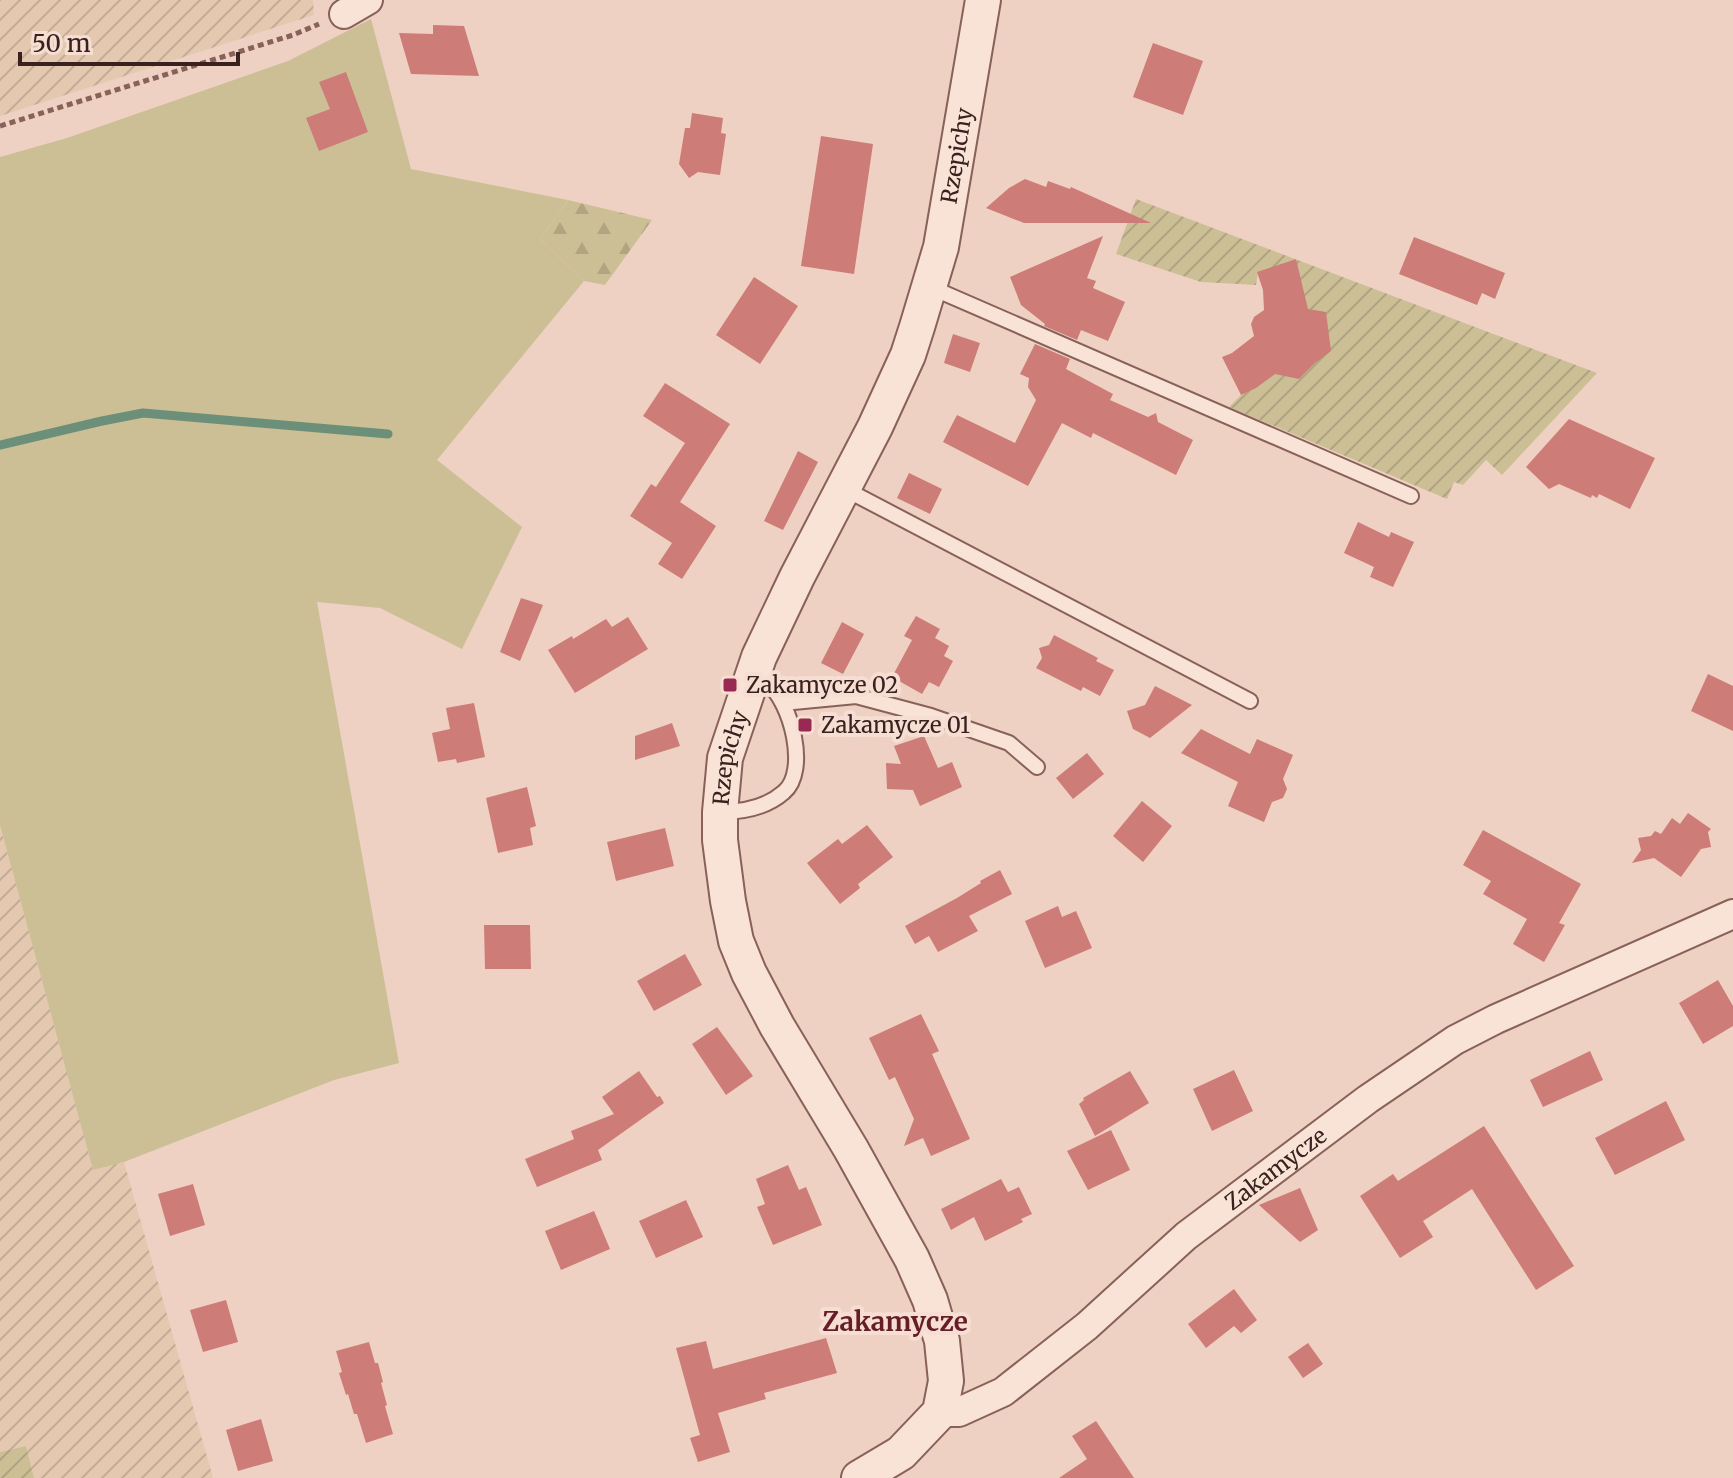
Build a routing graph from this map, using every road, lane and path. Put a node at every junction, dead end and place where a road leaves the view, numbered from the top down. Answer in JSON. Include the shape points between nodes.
{"nodes":[{"id":1,"x":368,"y":0,"type":"edge"},
{"id":2,"x":983,"y":0,"type":"edge"},
{"id":3,"x":344,"y":14,"type":"joint"},
{"id":4,"x":0,"y":126,"type":"edge"},
{"id":5,"x":929,"y":287,"type":"junction"},
{"id":6,"x":843,"y":488,"type":"junction"},
{"id":7,"x":1411,"y":496,"type":"dead end"},
{"id":8,"x":751,"y":676,"type":"junction"},
{"id":9,"x":1250,"y":701,"type":"dead end"},
{"id":10,"x":783,"y":703,"type":"junction"},
{"id":11,"x":1037,"y":767,"type":"dead end"},
{"id":12,"x":720,"y":812,"type":"junction"},
{"id":13,"x":1733,"y":914,"type":"edge"},
{"id":14,"x":940,"y":1412,"type":"junction"},
{"id":15,"x":859,"y":1478,"type":"edge"}],
"edges":[{"from":1,"to":3,"type":"street"},
{"from":2,"to":5,"type":"street","name":"Rzepichy","via":[[941,247]]},
{"from":3,"to":4,"type":"path","via":[[293,35]]},
{"from":5,"to":6,"type":"street","name":"Rzepichy","via":[[908,355]]},
{"from":5,"to":7,"type":"lane"},
{"from":6,"to":8,"type":"street","name":"Rzepichy"},
{"from":6,"to":9,"type":"lane"},
{"from":8,"to":10,"type":"lane","via":[[769,685]]},
{"from":8,"to":12,"type":"street","name":"Rzepichy","via":[[725,758]]},
{"from":10,"to":11,"type":"lane","via":[[856,696],[1009,743]]},
{"from":10,"to":12,"type":"lane","via":[[797,752],[787,791],[754,809]]},
{"from":12,"to":14,"type":"street","name":"Rzepichy","via":[[736,941],[777,1026],[878,1198],[930,1300],[946,1381]]},
{"from":13,"to":14,"type":"street","name":"Zakamycze","via":[[1455,1040],[1186,1236],[1087,1326],[1003,1392],[959,1412]]},
{"from":14,"to":15,"type":"street","via":[[901,1453]]}]}
